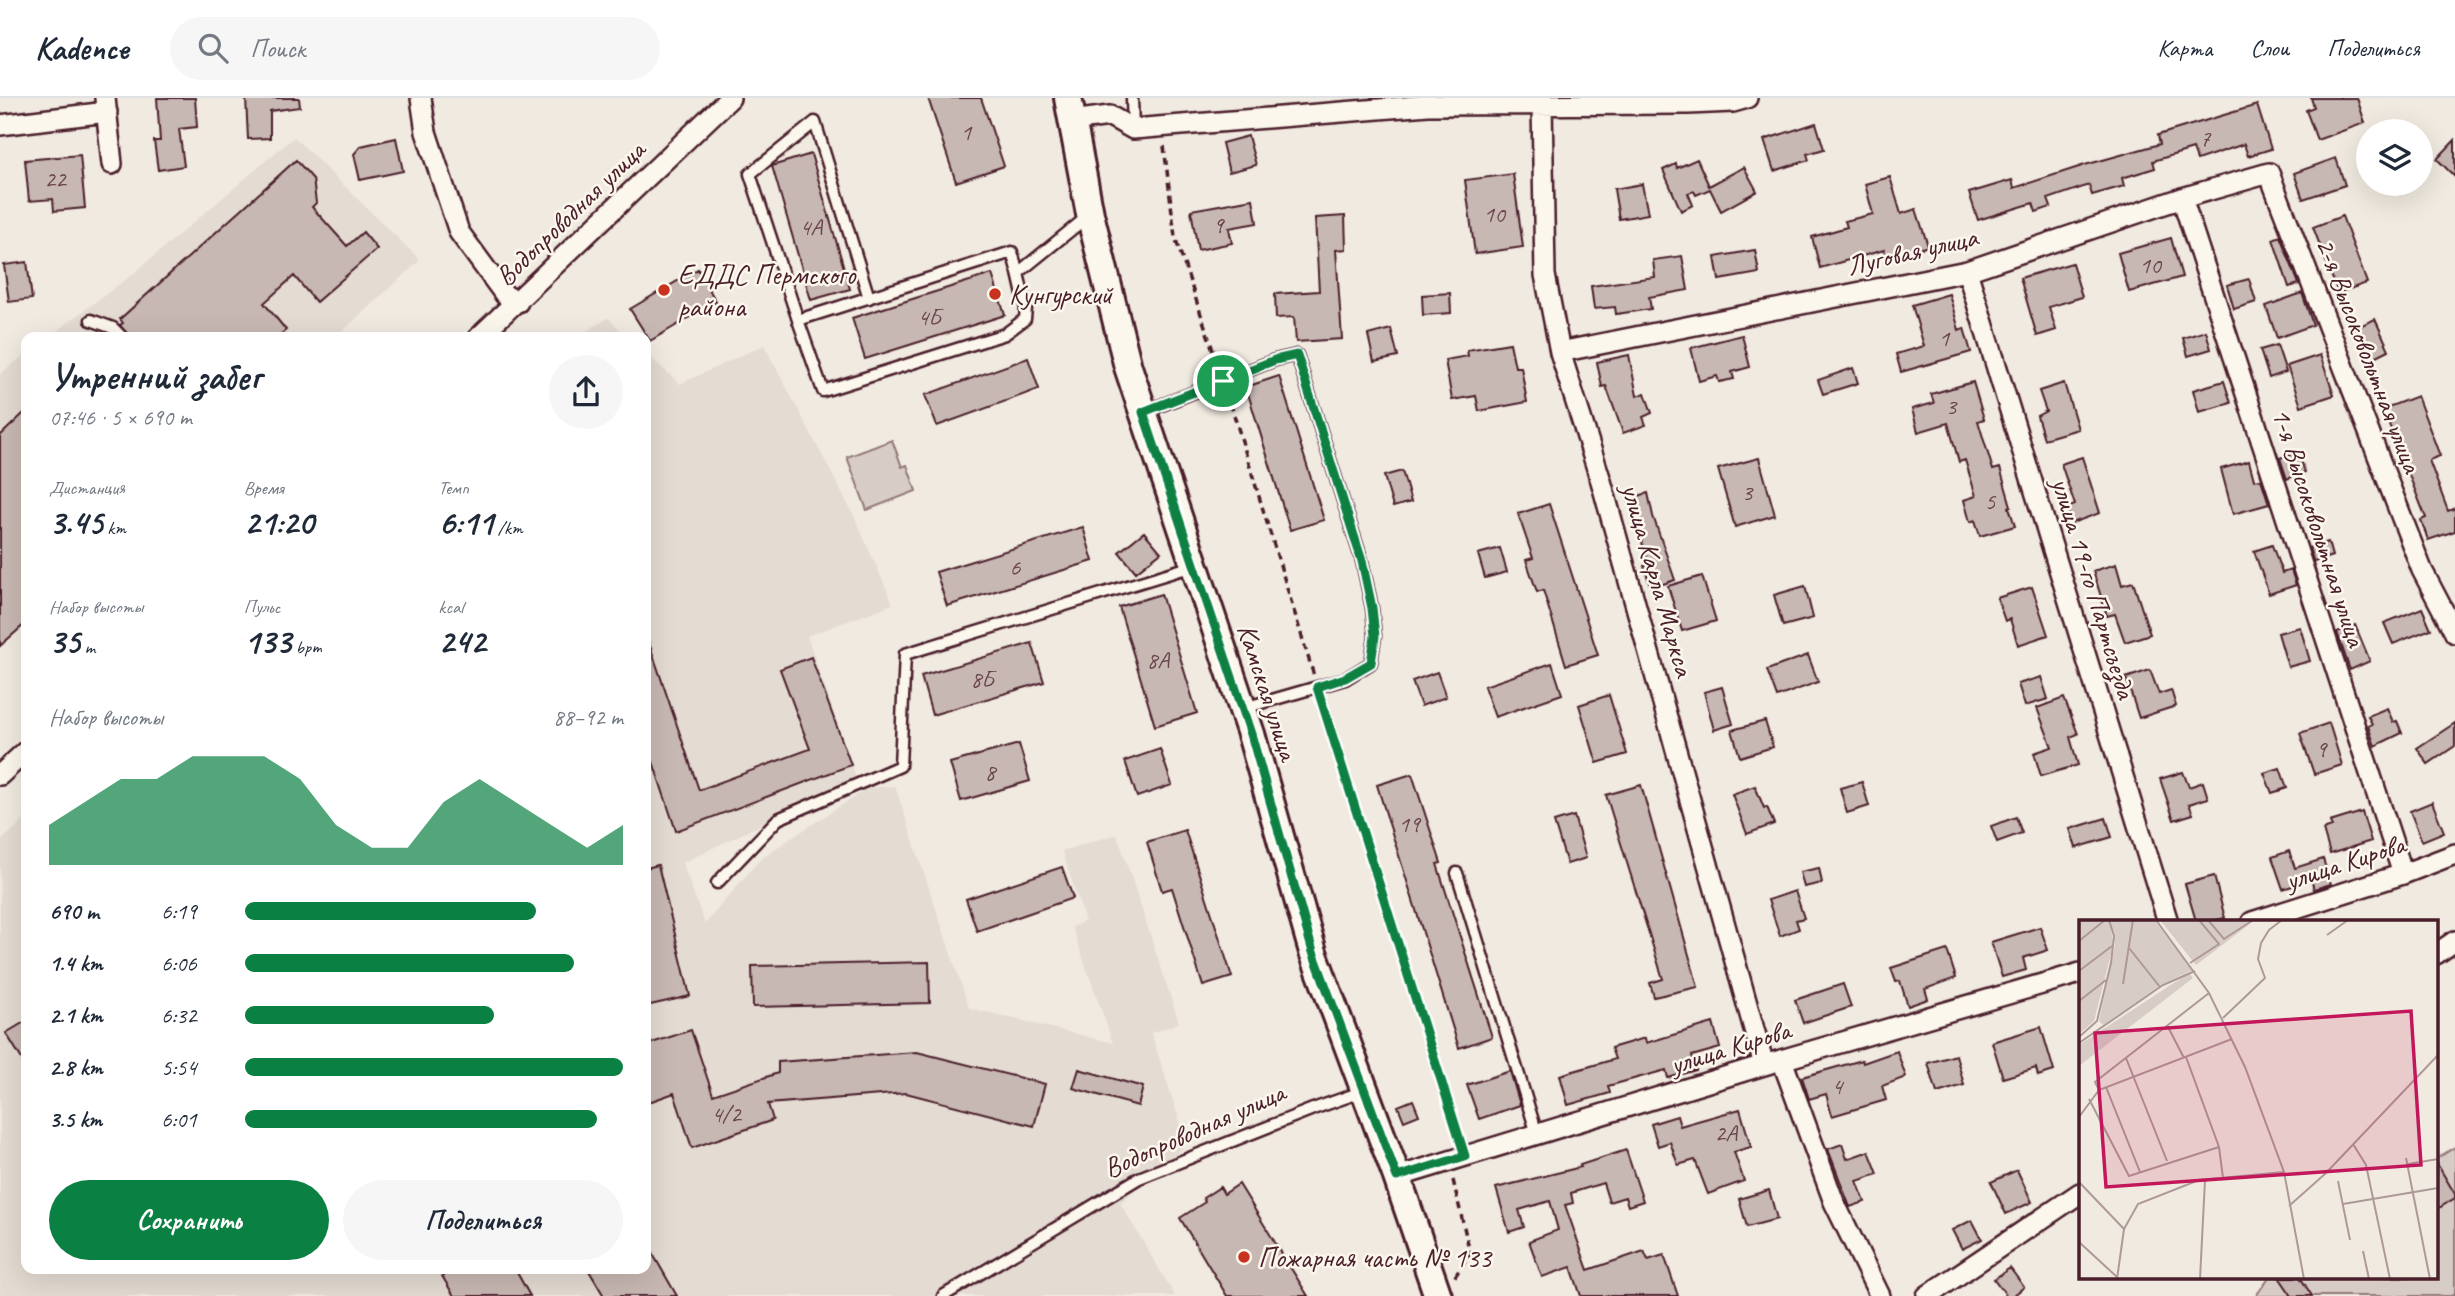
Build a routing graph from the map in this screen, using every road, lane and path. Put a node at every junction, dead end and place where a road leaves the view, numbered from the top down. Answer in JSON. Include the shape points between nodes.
{"nodes":[{"id":1,"x":421,"y":98,"type":"edge"},
{"id":2,"x":730,"y":98,"type":"edge"},
{"id":3,"x":1132,"y":98,"type":"edge"},
{"id":4,"x":1747,"y":98,"type":"edge"},
{"id":5,"x":1689,"y":101,"type":"edge"},
{"id":6,"x":1428,"y":102,"type":"edge"},
{"id":7,"x":1542,"y":104,"type":"junction"},
{"id":8,"x":106,"y":105,"type":"edge"},
{"id":9,"x":1069,"y":109,"type":"edge"},
{"id":10,"x":0,"y":125,"type":"edge"},
{"id":11,"x":1162,"y":126,"type":"junction"},
{"id":12,"x":1133,"y":129,"type":"junction"},
{"id":13,"x":112,"y":164,"type":"dead end"},
{"id":14,"x":2269,"y":173,"type":"joint"},
{"id":15,"x":2182,"y":198,"type":"junction"},
{"id":16,"x":1090,"y":214,"type":"junction"},
{"id":17,"x":1967,"y":271,"type":"junction"},
{"id":18,"x":1018,"y":274,"type":"junction"},
{"id":19,"x":869,"y":298,"type":"junction"},
{"id":20,"x":518,"y":302,"type":"junction"},
{"id":21,"x":91,"y":320,"type":"dead end"},
{"id":22,"x":799,"y":320,"type":"junction"},
{"id":23,"x":118,"y":332,"type":"edge"},
{"id":24,"x":485,"y":332,"type":"edge"},
{"id":25,"x":1560,"y":352,"type":"junction"},
{"id":26,"x":1223,"y":381,"type":"junction"},
{"id":27,"x":1143,"y":412,"type":"junction"},
{"id":28,"x":1194,"y":566,"type":"junction"},
{"id":29,"x":2455,"y":633,"type":"edge"},
{"id":30,"x":1317,"y":687,"type":"junction"},
{"id":31,"x":1242,"y":708,"type":"junction"},
{"id":32,"x":21,"y":756,"type":"edge"},
{"id":33,"x":0,"y":775,"type":"edge"},
{"id":34,"x":2455,"y":854,"type":"edge"},
{"id":35,"x":1457,"y":873,"type":"dead end"},
{"id":36,"x":2403,"y":874,"type":"junction"},
{"id":37,"x":717,"y":883,"type":"dead end"},
{"id":38,"x":2167,"y":920,"type":"edge"},
{"id":39,"x":2258,"y":920,"type":"edge"},
{"id":40,"x":2455,"y":941,"type":"edge"},
{"id":41,"x":2438,"y":953,"type":"edge"},
{"id":42,"x":2079,"y":974,"type":"edge"},
{"id":43,"x":1773,"y":1063,"type":"junction"},
{"id":44,"x":1365,"y":1091,"type":"junction"},
{"id":45,"x":1537,"y":1134,"type":"junction"},
{"id":46,"x":1465,"y":1156,"type":"junction"},
{"id":47,"x":1397,"y":1177,"type":"junction"},
{"id":48,"x":1453,"y":1178,"type":"dead end"},
{"id":49,"x":2079,"y":1194,"type":"edge"},
{"id":50,"x":1444,"y":1291,"type":"edge"},
{"id":51,"x":943,"y":1296,"type":"edge"},
{"id":52,"x":1880,"y":1296,"type":"edge"},
{"id":53,"x":1927,"y":1296,"type":"edge"}],
"edges":[{"from":1,"to":20,"type":"street","via":[[426,132],[459,232],[505,295]]},
{"from":2,"to":20,"type":"street","name":"Водопроводная улица"},
{"from":3,"to":12,"type":"lane"},
{"from":4,"to":5,"type":"street"},
{"from":5,"to":7,"type":"street"},
{"from":6,"to":7,"type":"street"},
{"from":6,"to":11,"type":"street"},
{"from":7,"to":25,"type":"street","name":"улица Карла Маркса","via":[[1545,275]]},
{"from":8,"to":10,"type":"street"},
{"from":8,"to":13,"type":"street"},
{"from":9,"to":12,"type":"street","via":[[1110,116]]},
{"from":9,"to":16,"type":"street","name":"Камская улица"},
{"from":11,"to":12,"type":"street"},
{"from":11,"to":26,"type":"path","via":[[1175,237]]},
{"from":14,"to":15,"type":"street","name":"Луговая улица"},
{"from":14,"to":29,"type":"street","name":"2-я Высоковольтная улица","via":[[2422,570]]},
{"from":15,"to":17,"type":"street","name":"Луговая улица"},
{"from":15,"to":36,"type":"street","name":"1-я Высоковольтная улица"},
{"from":16,"to":18,"type":"lane"},
{"from":16,"to":27,"type":"street","name":"Камская улица"},
{"from":17,"to":25,"type":"street","name":"Луговая улица"},
{"from":17,"to":38,"type":"street","name":"улица 19-го Партсъезда"},
{"from":18,"to":19,"type":"lane","via":[[1012,252]]},
{"from":18,"to":22,"type":"lane","via":[[1025,319],[1005,334],[823,391]]},
{"from":19,"to":22,"type":"lane"},
{"from":19,"to":22,"type":"lane","via":[[815,122],[750,173]]},
{"from":20,"to":24,"type":"street","name":"Водопроводная улица"},
{"from":21,"to":23,"type":"lane"},
{"from":25,"to":43,"type":"street","name":"улица Карла Маркса"},
{"from":26,"to":27,"type":"lane"},
{"from":26,"to":30,"type":"path"},
{"from":26,"to":30,"type":"lane","via":[[1297,355],[1362,561],[1374,627],[1371,663]]},
{"from":27,"to":28,"type":"street","name":"Камская улица"},
{"from":28,"to":31,"type":"street","name":"Камская улица"},
{"from":28,"to":37,"type":"lane","via":[[905,654],[900,766],[778,819]]},
{"from":30,"to":31,"type":"lane"},
{"from":30,"to":46,"type":"path"},
{"from":31,"to":44,"type":"street","name":"Камская улица","via":[[1313,952]]},
{"from":32,"to":33,"type":"street"},
{"from":34,"to":36,"type":"street","name":"улица Кирова"},
{"from":35,"to":45,"type":"lane"},
{"from":36,"to":39,"type":"street","name":"улица Кирова"},
{"from":40,"to":41,"type":"street"},
{"from":42,"to":43,"type":"street","name":"улица Кирова"},
{"from":43,"to":45,"type":"street","name":"улица Кирова"},
{"from":43,"to":52,"type":"street","name":"улица Карла Маркса"},
{"from":44,"to":47,"type":"street","name":"Камская улица"},
{"from":44,"to":51,"type":"lane","name":"Водопроводная улица","via":[[1139,1178]]},
{"from":45,"to":46,"type":"street","name":"улица Кирова"},
{"from":46,"to":47,"type":"street","name":"улица Кирова"},
{"from":47,"to":50,"type":"street","name":"Камская улица"},
{"from":48,"to":50,"type":"path","via":[[1470,1253]]},
{"from":49,"to":53,"type":"street"}]}
